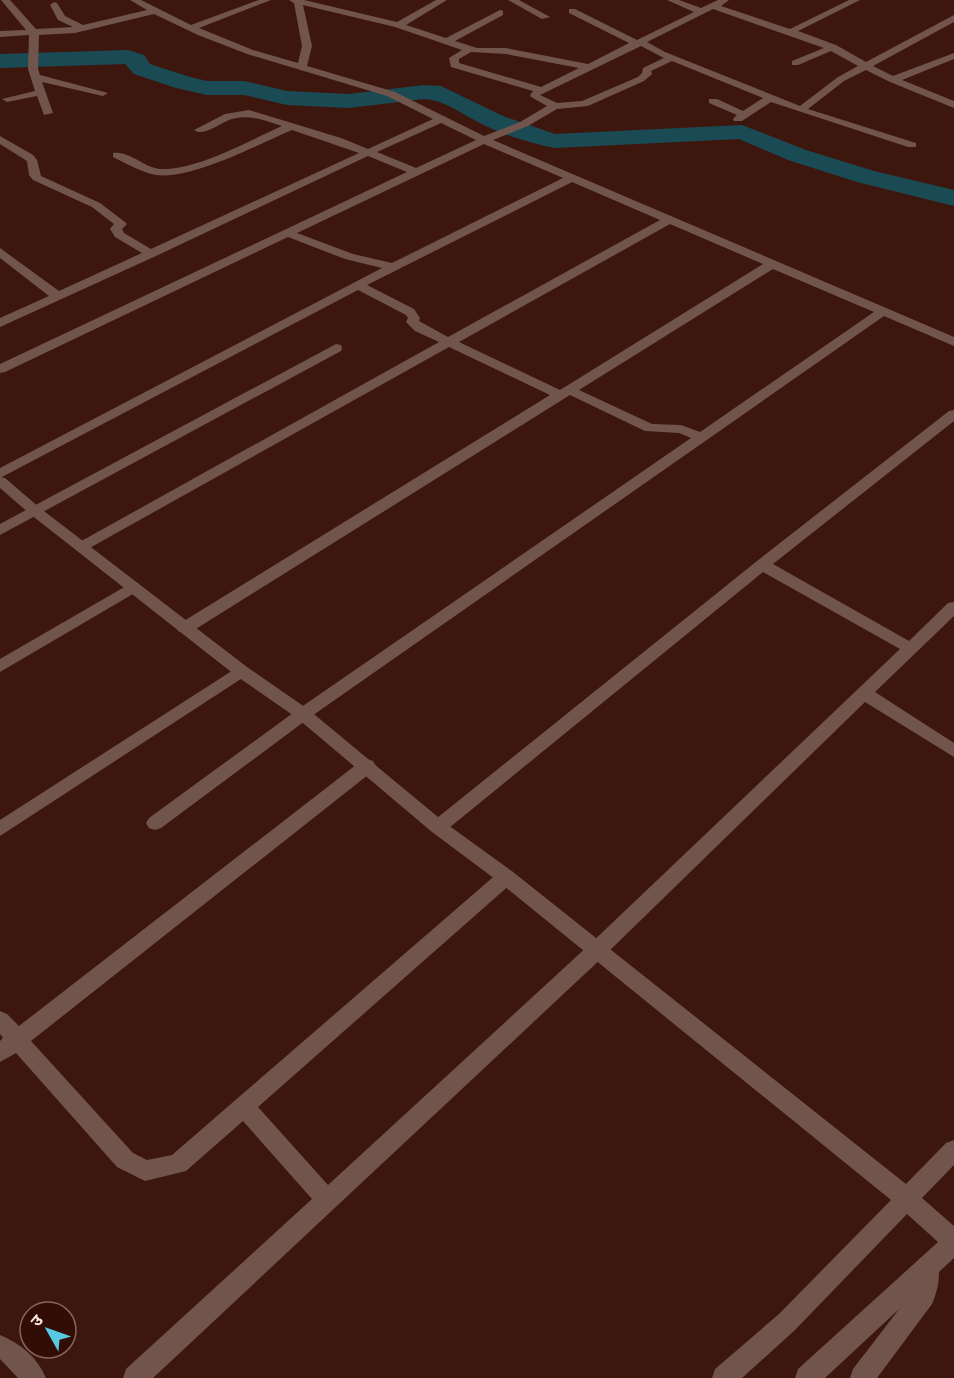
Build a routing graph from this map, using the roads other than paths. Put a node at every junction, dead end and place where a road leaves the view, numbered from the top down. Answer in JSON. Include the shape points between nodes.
{"nodes":[{"id":1,"x":5,"y":0,"type":"edge"},
{"id":2,"x":134,"y":0,"type":"edge"},
{"id":3,"x":267,"y":0,"type":"edge"},
{"id":4,"x":444,"y":0,"type":"edge"},
{"id":5,"x":512,"y":0,"type":"edge"},
{"id":6,"x":671,"y":0,"type":"edge"},
{"id":7,"x":724,"y":0,"type":"edge"},
{"id":8,"x":856,"y":0,"type":"edge"},
{"id":9,"x":296,"y":1,"type":"edge"},
{"id":10,"x":54,"y":5,"type":"dead end"},
{"id":11,"x":713,"y":6,"type":"junction"},
{"id":12,"x":154,"y":11,"type":"junction"},
{"id":13,"x":701,"y":11,"type":"junction"},
{"id":14,"x":572,"y":12,"type":"dead end"},
{"id":15,"x":500,"y":13,"type":"dead end"},
{"id":16,"x":545,"y":17,"type":"dead end"},
{"id":17,"x":954,"y":18,"type":"edge"},
{"id":18,"x":398,"y":25,"type":"junction"},
{"id":19,"x":191,"y":28,"type":"junction"},
{"id":20,"x":83,"y":29,"type":"junction"},
{"id":21,"x":790,"y":32,"type":"junction"},
{"id":22,"x":34,"y":33,"type":"junction"},
{"id":23,"x":0,"y":34,"type":"edge"},
{"id":24,"x":446,"y":42,"type":"junction"},
{"id":25,"x":640,"y":44,"type":"junction"},
{"id":26,"x":832,"y":47,"type":"junction"},
{"id":27,"x":470,"y":49,"type":"junction"},
{"id":28,"x":954,"y":56,"type":"edge"},
{"id":29,"x":672,"y":58,"type":"junction"},
{"id":30,"x":795,"y":63,"type":"dead end"},
{"id":31,"x":866,"y":65,"type":"junction"},
{"id":32,"x":302,"y":66,"type":"junction"},
{"id":33,"x":588,"y":67,"type":"junction"},
{"id":34,"x":34,"y":73,"type":"junction"},
{"id":35,"x":893,"y":80,"type":"junction"},
{"id":36,"x":542,"y":90,"type":"junction"},
{"id":37,"x":40,"y":93,"type":"junction"},
{"id":38,"x":104,"y":93,"type":"dead end"},
{"id":39,"x":4,"y":95,"type":"edge"},
{"id":40,"x":770,"y":98,"type":"junction"},
{"id":41,"x":713,"y":102,"type":"dead end"},
{"id":42,"x":953,"y":104,"type":"edge"},
{"id":43,"x":555,"y":106,"type":"junction"},
{"id":44,"x":16,"y":108,"type":"dead end"},
{"id":45,"x":801,"y":110,"type":"junction"},
{"id":46,"x":48,"y":114,"type":"dead end"},
{"id":47,"x":440,"y":119,"type":"junction"},
{"id":48,"x":292,"y":126,"type":"junction"},
{"id":49,"x":199,"y":130,"type":"dead end"},
{"id":50,"x":0,"y":139,"type":"edge"},
{"id":51,"x":484,"y":140,"type":"junction"},
{"id":52,"x":912,"y":145,"type":"dead end"},
{"id":53,"x":369,"y":153,"type":"junction"},
{"id":54,"x":117,"y":155,"type":"dead end"},
{"id":55,"x":416,"y":172,"type":"junction"},
{"id":56,"x":572,"y":178,"type":"junction"},
{"id":57,"x":670,"y":219,"type":"junction"},
{"id":58,"x":287,"y":233,"type":"junction"},
{"id":59,"x":0,"y":252,"type":"edge"},
{"id":60,"x":152,"y":254,"type":"junction"},
{"id":61,"x":772,"y":264,"type":"junction"},
{"id":62,"x":393,"y":267,"type":"junction"},
{"id":63,"x":359,"y":286,"type":"junction"},
{"id":64,"x":57,"y":296,"type":"junction"},
{"id":65,"x":882,"y":312,"type":"junction"},
{"id":66,"x":0,"y":323,"type":"edge"},
{"id":67,"x":450,"y":342,"type":"junction"},
{"id":68,"x":954,"y":342,"type":"edge"},
{"id":69,"x":336,"y":348,"type":"dead end"},
{"id":70,"x":0,"y":369,"type":"edge"},
{"id":71,"x":565,"y":393,"type":"junction"},
{"id":72,"x":954,"y":414,"type":"edge"},
{"id":73,"x":702,"y":437,"type":"junction"},
{"id":74,"x":0,"y":474,"type":"edge"},
{"id":75,"x":0,"y":481,"type":"edge"},
{"id":76,"x":35,"y":512,"type":"junction"},
{"id":77,"x":0,"y":530,"type":"edge"},
{"id":78,"x":81,"y":547,"type":"junction"},
{"id":79,"x":762,"y":565,"type":"junction"},
{"id":80,"x":133,"y":587,"type":"junction"},
{"id":81,"x":954,"y":607,"type":"edge"},
{"id":82,"x":185,"y":628,"type":"junction"},
{"id":83,"x":910,"y":648,"type":"junction"},
{"id":84,"x":0,"y":666,"type":"edge"},
{"id":85,"x":241,"y":672,"type":"junction"},
{"id":86,"x":864,"y":693,"type":"junction"},
{"id":87,"x":303,"y":714,"type":"junction"},
{"id":88,"x":954,"y":751,"type":"edge"},
{"id":89,"x":368,"y":766,"type":"junction"},
{"id":90,"x":155,"y":823,"type":"dead end"},
{"id":91,"x":438,"y":827,"type":"junction"},
{"id":92,"x":0,"y":829,"type":"edge"},
{"id":93,"x":506,"y":878,"type":"junction"},
{"id":94,"x":596,"y":951,"type":"junction"},
{"id":95,"x":0,"y":1020,"type":"edge"},
{"id":96,"x":18,"y":1041,"type":"junction"},
{"id":97,"x":0,"y":1053,"type":"edge"},
{"id":98,"x":243,"y":1106,"type":"junction"},
{"id":99,"x":954,"y":1150,"type":"edge"},
{"id":100,"x":906,"y":1198,"type":"junction"},
{"id":101,"x":327,"y":1200,"type":"junction"},
{"id":102,"x":954,"y":1242,"type":"edge"},
{"id":103,"x":928,"y":1266,"type":"junction"},
{"id":104,"x":0,"y":1347,"type":"edge"},
{"id":105,"x":34,"y":1378,"type":"edge"},
{"id":106,"x":135,"y":1378,"type":"edge"},
{"id":107,"x":724,"y":1378,"type":"edge"},
{"id":108,"x":807,"y":1378,"type":"edge"},
{"id":109,"x":862,"y":1378,"type":"edge"}],
"edges":[{"from":1,"to":22,"type":"street"},
{"from":2,"to":12,"type":"street"},
{"from":3,"to":19,"type":"street"},
{"from":4,"to":18,"type":"street"},
{"from":5,"to":16,"type":"street"},
{"from":6,"to":13,"type":"street"},
{"from":7,"to":11,"type":"street"},
{"from":8,"to":21,"type":"street"},
{"from":9,"to":18,"type":"street"},
{"from":9,"to":32,"type":"street","via":[[307,46]]},
{"from":10,"to":20,"type":"street","via":[[61,18]]},
{"from":11,"to":13,"type":"street"},
{"from":11,"to":21,"type":"street"},
{"from":12,"to":19,"type":"street"},
{"from":12,"to":20,"type":"street"},
{"from":13,"to":25,"type":"street"},
{"from":14,"to":25,"type":"street"},
{"from":15,"to":24,"type":"street"},
{"from":17,"to":31,"type":"street"},
{"from":18,"to":24,"type":"street"},
{"from":19,"to":32,"type":"street","via":[[250,52]]},
{"from":20,"to":22,"type":"street"},
{"from":21,"to":26,"type":"street"},
{"from":22,"to":23,"type":"street"},
{"from":22,"to":34,"type":"street"},
{"from":24,"to":27,"type":"street"},
{"from":25,"to":29,"type":"street"},
{"from":25,"to":33,"type":"street"},
{"from":26,"to":30,"type":"street"},
{"from":26,"to":31,"type":"street"},
{"from":27,"to":33,"type":"street","via":[[506,51]]},
{"from":27,"to":36,"type":"street","via":[[454,58],[454,64]]},
{"from":28,"to":35,"type":"street"},
{"from":29,"to":40,"type":"street"},
{"from":29,"to":43,"type":"street","via":[[646,70],[641,79],[584,104]]},
{"from":31,"to":35,"type":"street"},
{"from":31,"to":45,"type":"street"},
{"from":32,"to":47,"type":"street","via":[[391,94]]},
{"from":33,"to":36,"type":"street"},
{"from":34,"to":37,"type":"street"},
{"from":34,"to":38,"type":"street"},
{"from":35,"to":42,"type":"street"},
{"from":36,"to":43,"type":"street","via":[[535,96]]},
{"from":37,"to":39,"type":"street"},
{"from":37,"to":46,"type":"street"},
{"from":39,"to":44,"type":"street"},
{"from":40,"to":41,"type":"street","via":[[741,117]]},
{"from":40,"to":45,"type":"street"},
{"from":43,"to":51,"type":"street"},
{"from":45,"to":52,"type":"street"},
{"from":47,"to":51,"type":"street"},
{"from":47,"to":53,"type":"street"},
{"from":48,"to":49,"type":"street","via":[[238,113]]},
{"from":48,"to":53,"type":"street"},
{"from":48,"to":54,"type":"street","via":[[224,155],[170,172],[153,171]]},
{"from":50,"to":60,"type":"street","via":[[30,157],[37,178],[96,206],[121,224],[116,229],[119,235]]},
{"from":51,"to":55,"type":"street"},
{"from":51,"to":56,"type":"street"},
{"from":53,"to":55,"type":"street"},
{"from":53,"to":60,"type":"street"},
{"from":55,"to":58,"type":"street"},
{"from":56,"to":57,"type":"street"},
{"from":56,"to":62,"type":"street"},
{"from":57,"to":61,"type":"street"},
{"from":57,"to":67,"type":"street"},
{"from":58,"to":62,"type":"street","via":[[348,257]]},
{"from":58,"to":70,"type":"street"},
{"from":59,"to":64,"type":"street"},
{"from":60,"to":64,"type":"street"},
{"from":61,"to":65,"type":"street"},
{"from":61,"to":71,"type":"street"},
{"from":62,"to":63,"type":"street"},
{"from":63,"to":67,"type":"street","via":[[410,312],[415,325]]},
{"from":63,"to":74,"type":"street"},
{"from":64,"to":66,"type":"street"},
{"from":65,"to":68,"type":"street"},
{"from":65,"to":73,"type":"street"},
{"from":67,"to":71,"type":"street"},
{"from":67,"to":78,"type":"street"},
{"from":69,"to":76,"type":"street"},
{"from":71,"to":73,"type":"street","via":[[650,428],[681,429]]},
{"from":71,"to":82,"type":"street"},
{"from":72,"to":79,"type":"street"},
{"from":73,"to":87,"type":"street"},
{"from":75,"to":76,"type":"street"},
{"from":76,"to":77,"type":"street"},
{"from":76,"to":78,"type":"street"},
{"from":78,"to":80,"type":"street"},
{"from":79,"to":83,"type":"street"},
{"from":79,"to":91,"type":"street"},
{"from":80,"to":82,"type":"street"},
{"from":80,"to":84,"type":"street"},
{"from":81,"to":83,"type":"street"},
{"from":82,"to":85,"type":"street"},
{"from":83,"to":86,"type":"street"},
{"from":85,"to":87,"type":"street"},
{"from":85,"to":92,"type":"street"},
{"from":86,"to":88,"type":"street"},
{"from":86,"to":94,"type":"street"},
{"from":87,"to":89,"type":"street"},
{"from":87,"to":90,"type":"street"},
{"from":89,"to":91,"type":"street"},
{"from":89,"to":96,"type":"street"},
{"from":91,"to":93,"type":"street"},
{"from":93,"to":94,"type":"street"},
{"from":93,"to":98,"type":"street"},
{"from":94,"to":100,"type":"street"},
{"from":94,"to":101,"type":"street"},
{"from":95,"to":96,"type":"street"},
{"from":96,"to":97,"type":"street"},
{"from":96,"to":98,"type":"street","via":[[125,1160],[145,1171],[178,1164]]},
{"from":98,"to":101,"type":"street"},
{"from":99,"to":100,"type":"street"},
{"from":100,"to":102,"type":"street"},
{"from":100,"to":107,"type":"street","via":[[787,1322]]},
{"from":101,"to":106,"type":"street"},
{"from":102,"to":103,"type":"street"},
{"from":103,"to":108,"type":"street"},
{"from":103,"to":109,"type":"street","via":[[924,1296]]},
{"from":104,"to":105,"type":"street","via":[[13,1353]]}]}
